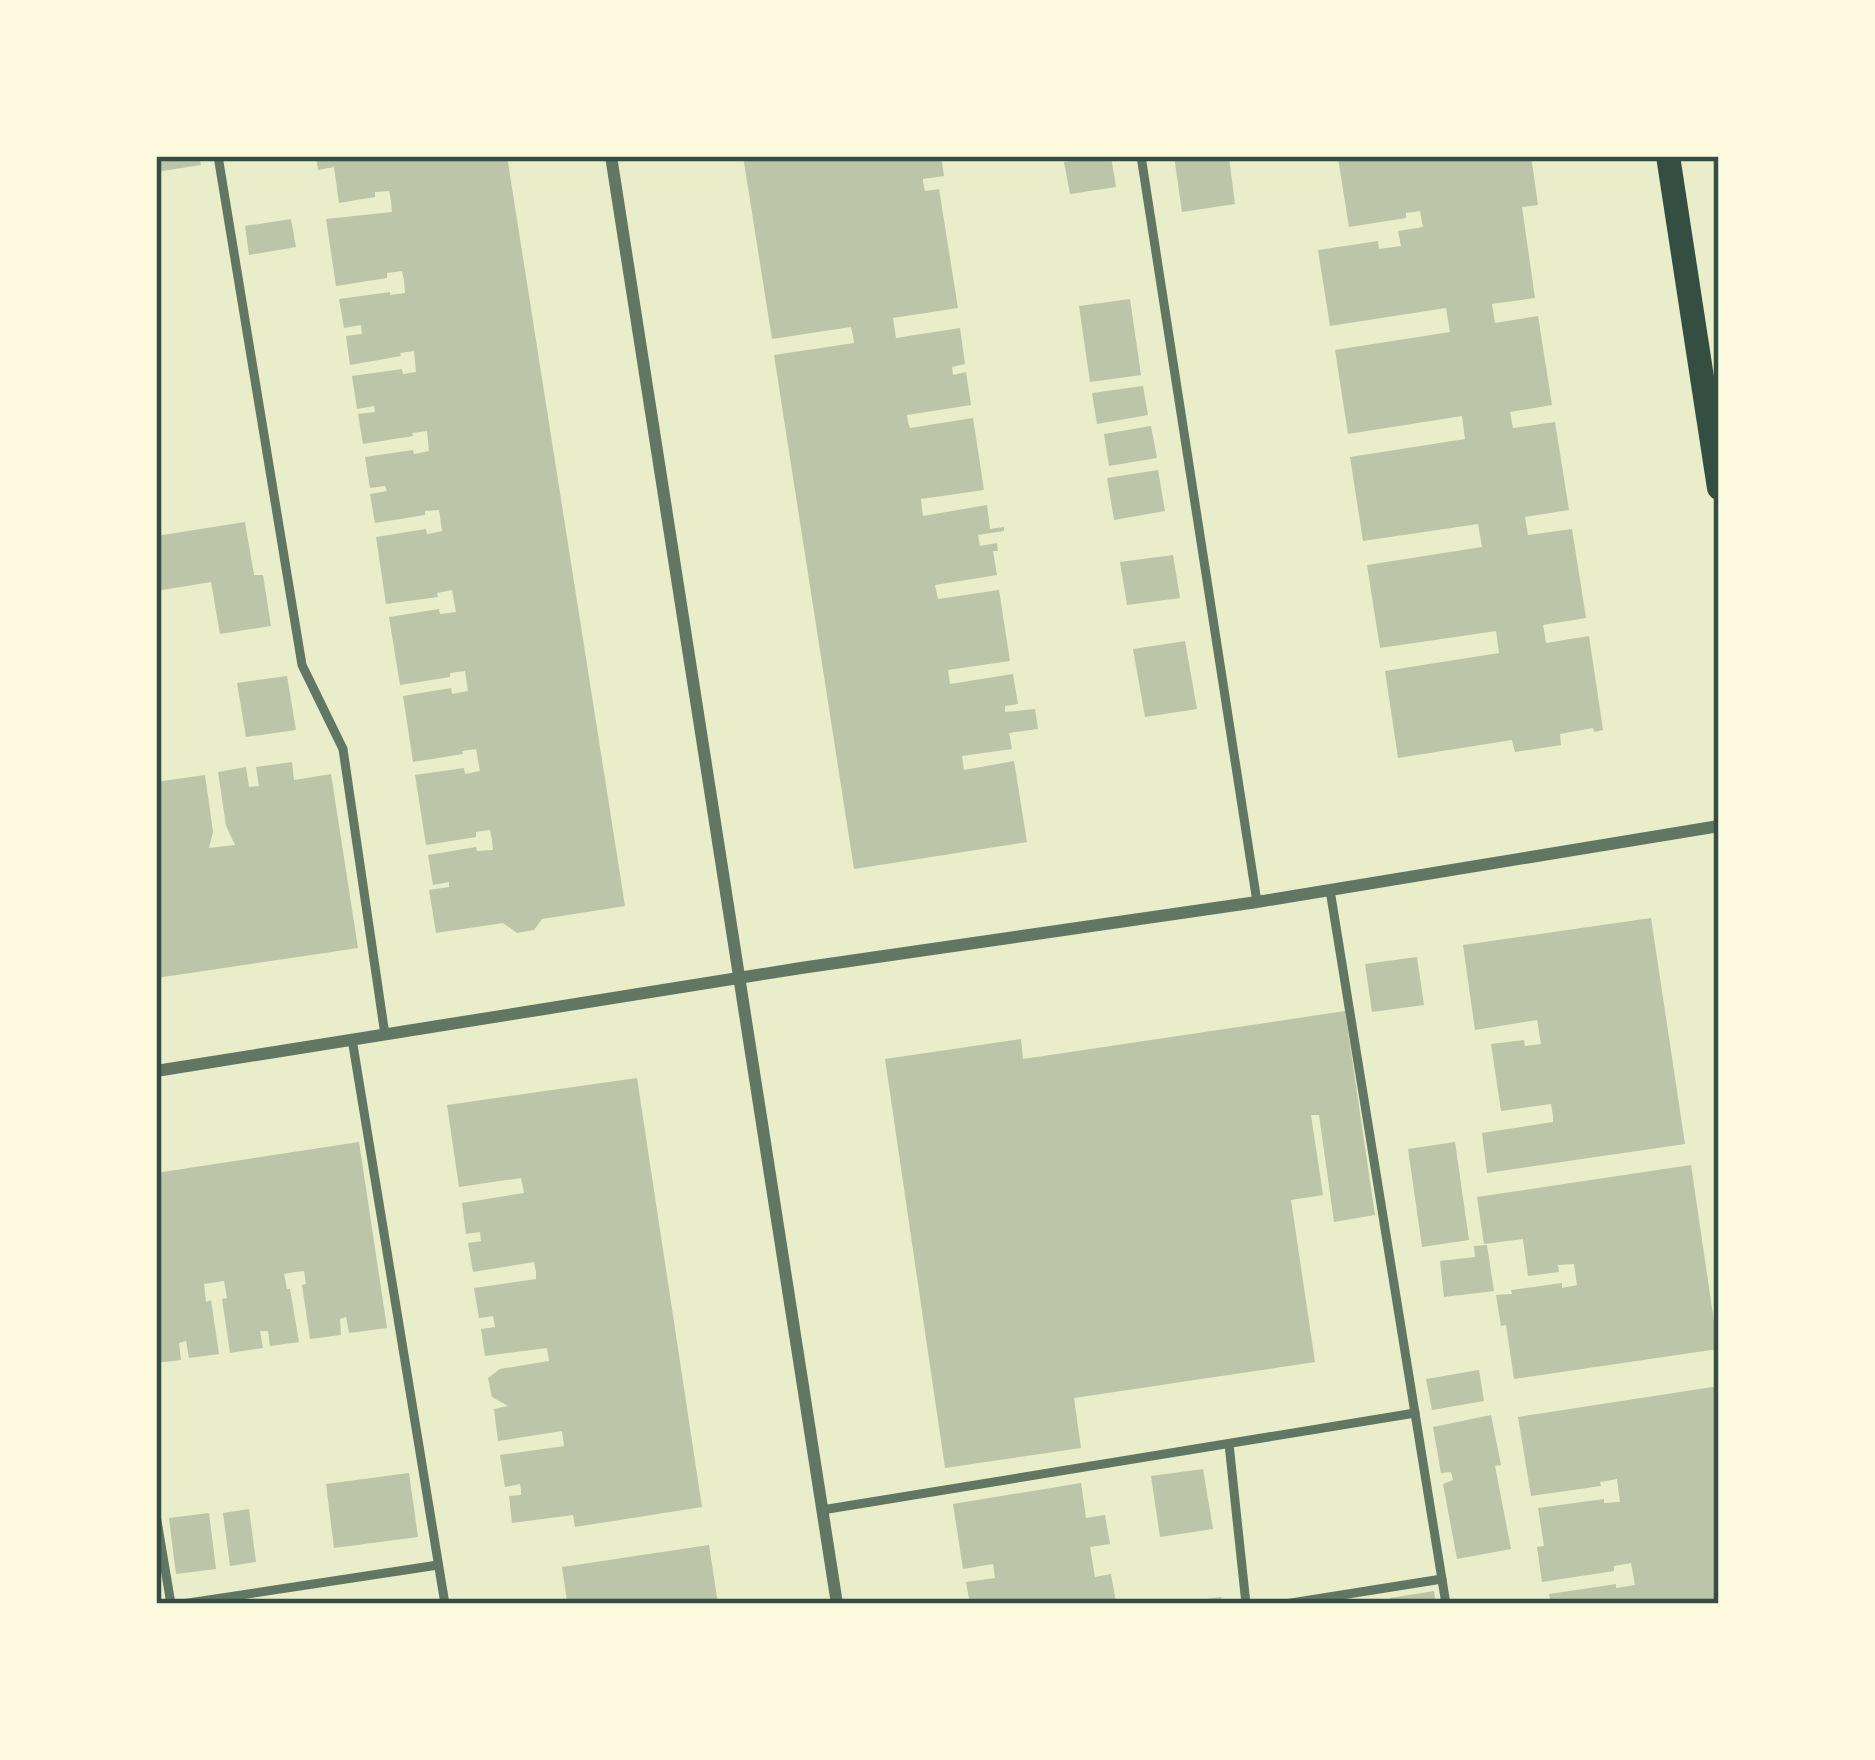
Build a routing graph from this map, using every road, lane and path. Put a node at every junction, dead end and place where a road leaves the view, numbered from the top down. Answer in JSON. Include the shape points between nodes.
{"nodes":[{"id":1,"x":218,"y":156,"type":"edge"},
{"id":2,"x":611,"y":156,"type":"edge"},
{"id":3,"x":1141,"y":156,"type":"edge"},
{"id":4,"x":1668,"y":156,"type":"edge"},
{"id":5,"x":1719,"y":488,"type":"edge"},
{"id":6,"x":1719,"y":826,"type":"edge"},
{"id":7,"x":1330,"y":890,"type":"junction"},
{"id":8,"x":1257,"y":902,"type":"junction"},
{"id":9,"x":740,"y":978,"type":"junction"},
{"id":10,"x":385,"y":1035,"type":"junction"},
{"id":11,"x":352,"y":1039,"type":"junction"},
{"id":12,"x":156,"y":1071,"type":"edge"},
{"id":13,"x":1415,"y":1413,"type":"junction"},
{"id":14,"x":1229,"y":1444,"type":"junction"},
{"id":15,"x":822,"y":1510,"type":"junction"},
{"id":16,"x":156,"y":1515,"type":"edge"},
{"id":17,"x":438,"y":1565,"type":"junction"},
{"id":18,"x":1442,"y":1579,"type":"junction"},
{"id":19,"x":171,"y":1604,"type":"edge"},
{"id":20,"x":182,"y":1604,"type":"edge"},
{"id":21,"x":445,"y":1604,"type":"edge"},
{"id":22,"x":837,"y":1604,"type":"edge"},
{"id":23,"x":1246,"y":1604,"type":"edge"},
{"id":24,"x":1285,"y":1604,"type":"edge"},
{"id":25,"x":1446,"y":1604,"type":"edge"}],
"edges":[{"from":1,"to":10,"type":"lane","via":[[302,665],[343,749]]},
{"from":2,"to":9,"type":"street"},
{"from":3,"to":8,"type":"lane"},
{"from":4,"to":5,"type":"main road"},
{"from":6,"to":7,"type":"street"},
{"from":7,"to":8,"type":"street"},
{"from":7,"to":13,"type":"lane"},
{"from":8,"to":9,"type":"street"},
{"from":9,"to":10,"type":"street"},
{"from":9,"to":15,"type":"street"},
{"from":10,"to":11,"type":"street"},
{"from":11,"to":12,"type":"street"},
{"from":11,"to":17,"type":"lane"},
{"from":13,"to":14,"type":"lane"},
{"from":13,"to":18,"type":"lane"},
{"from":14,"to":15,"type":"lane"},
{"from":14,"to":23,"type":"lane"},
{"from":15,"to":22,"type":"street"},
{"from":16,"to":19,"type":"lane"},
{"from":17,"to":20,"type":"lane"},
{"from":17,"to":21,"type":"lane"},
{"from":18,"to":24,"type":"lane"},
{"from":18,"to":25,"type":"lane"}]}
